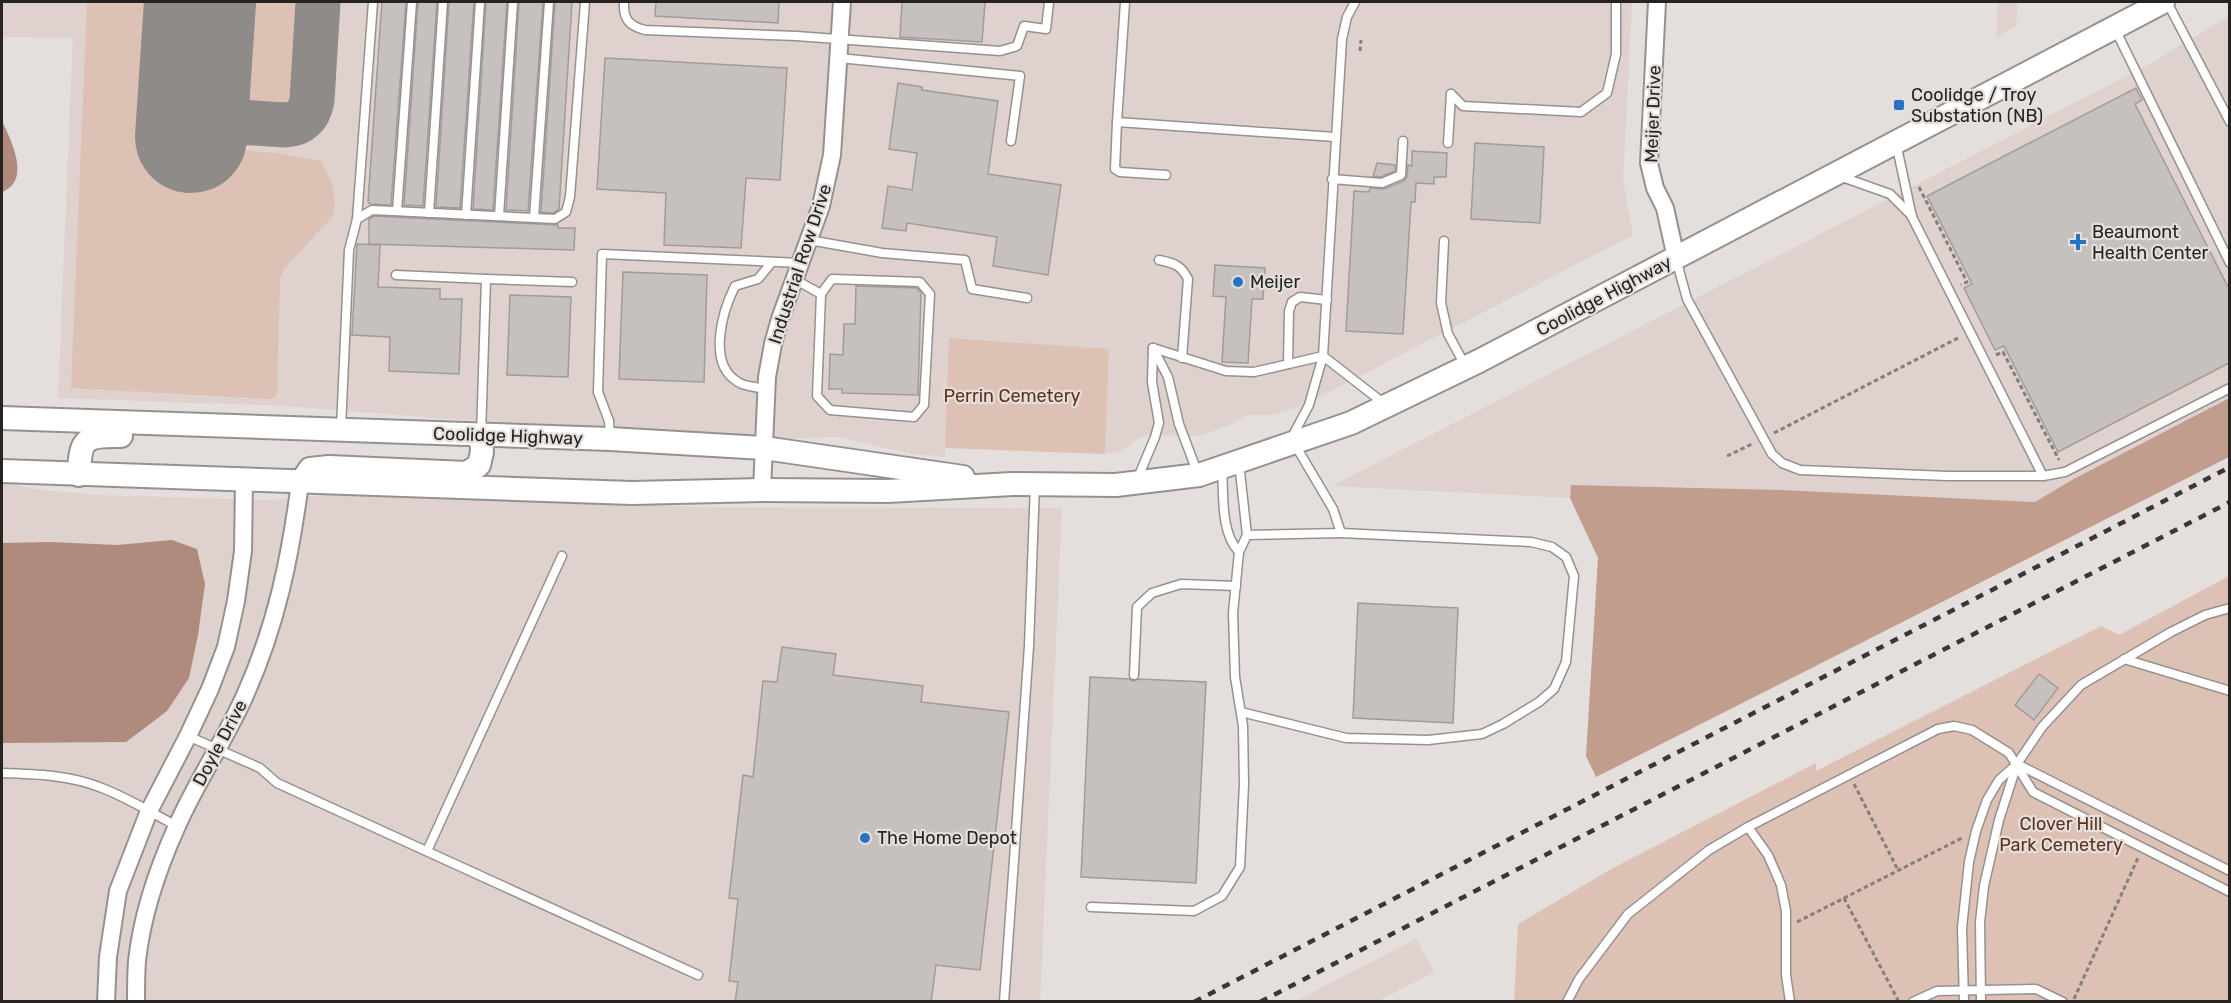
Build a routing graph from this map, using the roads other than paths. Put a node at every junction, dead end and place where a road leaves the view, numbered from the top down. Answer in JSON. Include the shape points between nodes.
{"nodes":[{"id":1,"x":373,"y":2,"type":"edge"},
{"id":2,"x":412,"y":2,"type":"edge"},
{"id":3,"x":443,"y":2,"type":"edge"},
{"id":4,"x":480,"y":2,"type":"edge"},
{"id":5,"x":513,"y":2,"type":"edge"},
{"id":6,"x":549,"y":2,"type":"edge"},
{"id":7,"x":585,"y":2,"type":"edge"},
{"id":8,"x":624,"y":2,"type":"edge"},
{"id":9,"x":842,"y":2,"type":"edge"},
{"id":10,"x":1050,"y":2,"type":"edge"},
{"id":11,"x":1125,"y":2,"type":"edge"},
{"id":12,"x":1355,"y":2,"type":"edge"},
{"id":13,"x":1616,"y":2,"type":"edge"},
{"id":14,"x":1657,"y":2,"type":"edge"},
{"id":15,"x":2165,"y":2,"type":"edge"},
{"id":16,"x":2114,"y":27,"type":"junction"},
{"id":17,"x":840,"y":39,"type":"junction"},
{"id":18,"x":839,"y":58,"type":"junction"},
{"id":19,"x":1117,"y":122,"type":"junction"},
{"id":20,"x":2229,"y":122,"type":"edge"},
{"id":21,"x":1335,"y":136,"type":"junction"},
{"id":22,"x":1011,"y":141,"type":"dead end"},
{"id":23,"x":1403,"y":141,"type":"dead end"},
{"id":24,"x":1448,"y":143,"type":"dead end"},
{"id":25,"x":1896,"y":143,"type":"junction"},
{"id":26,"x":1166,"y":175,"type":"dead end"},
{"id":27,"x":1835,"y":175,"type":"junction"},
{"id":28,"x":1332,"y":179,"type":"junction"},
{"id":29,"x":397,"y":211,"type":"junction"},
{"id":30,"x":429,"y":213,"type":"junction"},
{"id":31,"x":466,"y":214,"type":"junction"},
{"id":32,"x":499,"y":216,"type":"junction"},
{"id":33,"x":1912,"y":217,"type":"junction"},
{"id":34,"x":534,"y":218,"type":"junction"},
{"id":35,"x":357,"y":219,"type":"junction"},
{"id":36,"x":809,"y":240,"type":"junction"},
{"id":37,"x":1444,"y":241,"type":"dead end"},
{"id":38,"x":1676,"y":258,"type":"junction"},
{"id":39,"x":1159,"y":260,"type":"dead end"},
{"id":40,"x":772,"y":262,"type":"junction"},
{"id":41,"x":2229,"y":263,"type":"edge"},
{"id":42,"x":797,"y":271,"type":"junction"},
{"id":43,"x":396,"y":275,"type":"dead end"},
{"id":44,"x":486,"y":279,"type":"junction"},
{"id":45,"x":572,"y":282,"type":"dead end"},
{"id":46,"x":821,"y":294,"type":"junction"},
{"id":47,"x":1027,"y":298,"type":"dead end"},
{"id":48,"x":1327,"y":300,"type":"junction"},
{"id":49,"x":1153,"y":348,"type":"junction"},
{"id":50,"x":1323,"y":356,"type":"junction"},
{"id":51,"x":1182,"y":358,"type":"junction"},
{"id":52,"x":1288,"y":364,"type":"junction"},
{"id":53,"x":1466,"y":367,"type":"junction"},
{"id":54,"x":2229,"y":388,"type":"edge"},
{"id":55,"x":766,"y":389,"type":"junction"},
{"id":56,"x":1387,"y":405,"type":"junction"},
{"id":57,"x":2,"y":418,"type":"edge"},
{"id":58,"x":216,"y":427,"type":"junction"},
{"id":59,"x":342,"y":431,"type":"junction"},
{"id":60,"x":481,"y":435,"type":"junction"},
{"id":61,"x":610,"y":439,"type":"junction"},
{"id":62,"x":1290,"y":445,"type":"junction"},
{"id":63,"x":764,"y":448,"type":"junction"},
{"id":64,"x":1230,"y":465,"type":"junction"},
{"id":65,"x":2,"y":471,"type":"edge"},
{"id":66,"x":79,"y":475,"type":"junction"},
{"id":67,"x":1199,"y":475,"type":"junction"},
{"id":68,"x":2043,"y":476,"type":"junction"},
{"id":69,"x":244,"y":481,"type":"junction"},
{"id":70,"x":300,"y":483,"type":"junction"},
{"id":71,"x":1012,"y":483,"type":"junction"},
{"id":72,"x":1136,"y":483,"type":"junction"},
{"id":73,"x":1035,"y":484,"type":"junction"},
{"id":74,"x":762,"y":490,"type":"junction"},
{"id":75,"x":1341,"y":533,"type":"junction"},
{"id":76,"x":1247,"y":534,"type":"junction"},
{"id":77,"x":1239,"y":552,"type":"junction"},
{"id":78,"x":562,"y":556,"type":"dead end"},
{"id":79,"x":1236,"y":586,"type":"junction"},
{"id":80,"x":2229,"y":608,"type":"edge"},
{"id":81,"x":2124,"y":659,"type":"junction"},
{"id":82,"x":1134,"y":675,"type":"dead end"},
{"id":83,"x":2229,"y":691,"type":"edge"},
{"id":84,"x":1240,"y":712,"type":"junction"},
{"id":85,"x":188,"y":736,"type":"junction"},
{"id":86,"x":217,"y":750,"type":"junction"},
{"id":87,"x":2017,"y":764,"type":"junction"},
{"id":88,"x":2,"y":773,"type":"edge"},
{"id":89,"x":148,"y":811,"type":"junction"},
{"id":90,"x":177,"y":826,"type":"junction"},
{"id":91,"x":1748,"y":827,"type":"junction"},
{"id":92,"x":427,"y":851,"type":"junction"},
{"id":93,"x":2229,"y":871,"type":"edge"},
{"id":94,"x":2229,"y":892,"type":"edge"},
{"id":95,"x":1091,"y":907,"type":"dead end"},
{"id":96,"x":698,"y":975,"type":"dead end"},
{"id":97,"x":1963,"y":991,"type":"junction"},
{"id":98,"x":1979,"y":992,"type":"junction"},
{"id":99,"x":106,"y":1002,"type":"edge"},
{"id":100,"x":135,"y":1002,"type":"edge"},
{"id":101,"x":1004,"y":1002,"type":"edge"},
{"id":102,"x":1567,"y":1002,"type":"edge"},
{"id":103,"x":1790,"y":1002,"type":"edge"},
{"id":104,"x":1913,"y":1002,"type":"edge"},
{"id":105,"x":1964,"y":1002,"type":"edge"},
{"id":106,"x":1981,"y":1002,"type":"edge"},
{"id":107,"x":2063,"y":1002,"type":"edge"}],
"edges":[{"from":1,"to":35,"type":"lane"},
{"from":2,"to":29,"type":"lane"},
{"from":3,"to":30,"type":"lane"},
{"from":4,"to":31,"type":"lane"},
{"from":5,"to":32,"type":"lane"},
{"from":6,"to":34,"type":"lane"},
{"from":7,"to":34,"type":"lane","via":[[570,197],[566,213],[555,219]]},
{"from":8,"to":17,"type":"lane","via":[[627,21],[645,30]]},
{"from":9,"to":17,"type":"street","name":"Industrial Row Drive"},
{"from":10,"to":17,"type":"lane","via":[[1046,29],[1024,26],[1017,46],[1000,51]]},
{"from":11,"to":19,"type":"lane"},
{"from":12,"to":21,"type":"lane","via":[[1342,39]]},
{"from":13,"to":24,"type":"lane","via":[[1616,54],[1607,93],[1581,112],[1463,106],[1451,94]]},
{"from":14,"to":38,"type":"street","name":"Meijer Drive","via":[[1649,163],[1665,208]]},
{"from":15,"to":16,"type":"main road","name":"Coolidge Highway"},
{"from":15,"to":20,"type":"lane"},
{"from":16,"to":25,"type":"main road","name":"Coolidge Highway"},
{"from":16,"to":41,"type":"lane"},
{"from":17,"to":18,"type":"street","name":"Industrial Row Drive"},
{"from":18,"to":22,"type":"lane","via":[[1020,76]]},
{"from":18,"to":36,"type":"street","name":"Industrial Row Drive","via":[[832,155]]},
{"from":19,"to":21,"type":"lane"},
{"from":19,"to":26,"type":"lane","via":[[1115,169]]},
{"from":21,"to":28,"type":"lane"},
{"from":23,"to":28,"type":"lane","via":[[1401,175],[1382,183]]},
{"from":25,"to":27,"type":"main road","name":"Coolidge Highway"},
{"from":25,"to":33,"type":"lane"},
{"from":27,"to":33,"type":"lane","via":[[1890,194]]},
{"from":27,"to":38,"type":"main road","name":"Coolidge Highway"},
{"from":28,"to":48,"type":"lane"},
{"from":29,"to":30,"type":"lane"},
{"from":29,"to":35,"type":"lane","via":[[372,210]]},
{"from":30,"to":31,"type":"lane"},
{"from":31,"to":32,"type":"lane"},
{"from":32,"to":34,"type":"lane"},
{"from":33,"to":68,"type":"lane"},
{"from":35,"to":59,"type":"lane","via":[[350,250]]},
{"from":36,"to":42,"type":"street","name":"Industrial Row Drive"},
{"from":36,"to":47,"type":"lane","via":[[882,253],[965,260],[972,289]]},
{"from":37,"to":53,"type":"lane","via":[[1441,303],[1448,334]]},
{"from":38,"to":53,"type":"main road","name":"Coolidge Highway"},
{"from":38,"to":68,"type":"lane","via":[[1687,299],[1772,454],[1782,463],[1800,470]]},
{"from":39,"to":51,"type":"lane","via":[[1182,268],[1188,279]]},
{"from":40,"to":42,"type":"lane"},
{"from":40,"to":55,"type":"lane","via":[[758,279],[735,286],[721,332],[720,355],[725,371],[739,383]]},
{"from":40,"to":61,"type":"lane","via":[[602,254],[598,392],[609,421]]},
{"from":42,"to":46,"type":"lane"},
{"from":42,"to":55,"type":"street","name":"Industrial Row Drive","via":[[773,344]]},
{"from":43,"to":44,"type":"lane"},
{"from":44,"to":45,"type":"lane"},
{"from":44,"to":60,"type":"lane"},
{"from":46,"to":46,"type":"lane","via":[[817,396],[830,410],[914,417],[924,405],[930,294],[920,282],[832,279]]},
{"from":48,"to":50,"type":"lane"},
{"from":48,"to":52,"type":"lane","via":[[1300,297],[1292,302]]},
{"from":49,"to":51,"type":"lane"},
{"from":49,"to":67,"type":"lane","via":[[1168,377],[1179,424]]},
{"from":49,"to":72,"type":"lane","via":[[1152,382],[1159,423]]},
{"from":50,"to":52,"type":"lane"},
{"from":50,"to":56,"type":"lane"},
{"from":50,"to":62,"type":"lane","via":[[1309,405]]},
{"from":51,"to":52,"type":"lane","via":[[1226,371],[1254,372]]},
{"from":53,"to":56,"type":"main road","name":"Coolidge Highway"},
{"from":54,"to":68,"type":"lane","via":[[2065,472]]},
{"from":55,"to":63,"type":"street","name":"Industrial Row Drive"},
{"from":56,"to":62,"type":"main road","name":"Coolidge Highway"},
{"from":57,"to":58,"type":"main road","name":"Coolidge Highway"},
{"from":58,"to":59,"type":"main road","name":"Coolidge Highway"},
{"from":58,"to":66,"type":"main road","via":[[193,438],[93,436],[79,456]]},
{"from":59,"to":60,"type":"main road","name":"Coolidge Highway"},
{"from":60,"to":61,"type":"main road","name":"Coolidge Highway"},
{"from":60,"to":70,"type":"main road","via":[[479,465],[467,473],[329,467],[310,469]]},
{"from":61,"to":63,"type":"main road","name":"Coolidge Highway"},
{"from":62,"to":64,"type":"main road","name":"Coolidge Highway"},
{"from":62,"to":75,"type":"lane","via":[[1333,509]]},
{"from":63,"to":71,"type":"main road","name":"Coolidge Highway"},
{"from":63,"to":74,"type":"street","name":"Industrial Row Drive"},
{"from":64,"to":67,"type":"main road","name":"Coolidge Highway"},
{"from":64,"to":76,"type":"lane"},
{"from":64,"to":77,"type":"lane","via":[[1226,528],[1231,544]]},
{"from":65,"to":66,"type":"main road","name":"Coolidge Highway"},
{"from":66,"to":69,"type":"main road","name":"Coolidge Highway"},
{"from":67,"to":72,"type":"main road","name":"Coolidge Highway"},
{"from":69,"to":70,"type":"main road","name":"Coolidge Highway"},
{"from":69,"to":85,"type":"street","name":"Doyle Drive","via":[[243,551],[236,601],[225,647]]},
{"from":70,"to":74,"type":"main road","name":"Coolidge Highway","via":[[632,493]]},
{"from":70,"to":86,"type":"street","name":"Doyle Drive","via":[[291,549],[274,618],[246,695]]},
{"from":71,"to":73,"type":"main road","name":"Coolidge Highway"},
{"from":71,"to":74,"type":"main road","name":"Coolidge Highway","via":[[888,491]]},
{"from":72,"to":73,"type":"main road","name":"Coolidge Highway"},
{"from":73,"to":101,"type":"lane","via":[[1029,646]]},
{"from":75,"to":76,"type":"lane"},
{"from":75,"to":84,"type":"lane","via":[[1531,542],[1552,547],[1566,557],[1574,576],[1566,662],[1554,688],[1539,702],[1482,734],[1428,740],[1346,738]]},
{"from":76,"to":77,"type":"lane"},
{"from":77,"to":79,"type":"lane"},
{"from":78,"to":92,"type":"lane"},
{"from":79,"to":82,"type":"lane","via":[[1181,584],[1152,593],[1137,607]]},
{"from":79,"to":84,"type":"lane","via":[[1235,677]]},
{"from":80,"to":81,"type":"lane","via":[[2205,615]]},
{"from":81,"to":83,"type":"lane"},
{"from":81,"to":87,"type":"lane","via":[[2081,685],[2042,727]]},
{"from":84,"to":95,"type":"lane","via":[[1244,784],[1240,867],[1222,896],[1194,911]]},
{"from":85,"to":86,"type":"lane"},
{"from":85,"to":89,"type":"street","name":"Doyle Drive"},
{"from":86,"to":90,"type":"street","name":"Doyle Drive"},
{"from":86,"to":92,"type":"lane","via":[[260,768],[277,783]]},
{"from":87,"to":91,"type":"lane","via":[[2009,753],[1972,730],[1954,726],[1938,729]]},
{"from":87,"to":93,"type":"lane"},
{"from":87,"to":94,"type":"lane","via":[[2033,792]]},
{"from":87,"to":97,"type":"lane","via":[[1999,780],[1976,831],[1963,916]]},
{"from":87,"to":98,"type":"lane","via":[[1984,886]]},
{"from":88,"to":89,"type":"lane","via":[[86,782]]},
{"from":89,"to":90,"type":"lane"},
{"from":89,"to":99,"type":"street","name":"Doyle Drive","via":[[118,891]]},
{"from":90,"to":100,"type":"street","name":"Doyle Drive","via":[[151,895],[137,960]]},
{"from":91,"to":102,"type":"lane","via":[[1709,850],[1628,914],[1579,979]]},
{"from":91,"to":103,"type":"lane","via":[[1768,855],[1781,885]]},
{"from":92,"to":96,"type":"lane"},
{"from":97,"to":98,"type":"lane"},
{"from":97,"to":104,"type":"lane","via":[[1937,991]]},
{"from":97,"to":105,"type":"lane"},
{"from":98,"to":106,"type":"lane"},
{"from":98,"to":107,"type":"lane","via":[[2036,989]]}]}
